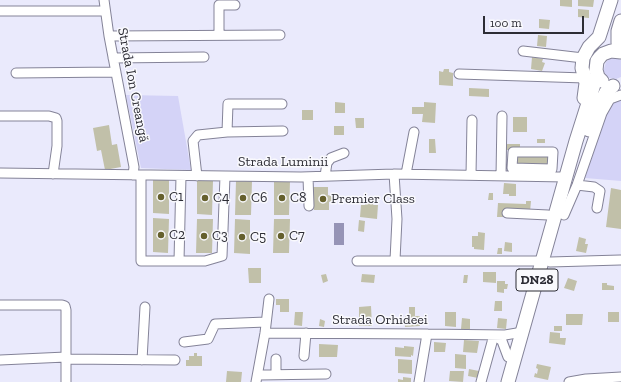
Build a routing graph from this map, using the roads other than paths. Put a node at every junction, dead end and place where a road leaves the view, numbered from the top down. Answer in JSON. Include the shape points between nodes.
{"nodes":[{"id":1,"x":104,"y":0,"type":"edge"},
{"id":2,"x":611,"y":0,"type":"edge"},
{"id":3,"x":617,"y":0,"type":"edge"},
{"id":4,"x":235,"y":5,"type":"dead end"},
{"id":5,"x":0,"y":11,"type":"edge"},
{"id":6,"x":105,"y":11,"type":"junction"},
{"id":7,"x":621,"y":21,"type":"edge"},
{"id":8,"x":219,"y":35,"type":"junction"},
{"id":9,"x":280,"y":35,"type":"dead end"},
{"id":10,"x":109,"y":36,"type":"junction"},
{"id":11,"x":621,"y":47,"type":"edge"},
{"id":12,"x":523,"y":51,"type":"dead end"},
{"id":13,"x":621,"y":52,"type":"edge"},
{"id":14,"x":603,"y":54,"type":"junction"},
{"id":15,"x":204,"y":57,"type":"dead end"},
{"id":16,"x":113,"y":58,"type":"junction"},
{"id":17,"x":583,"y":58,"type":"junction"},
{"id":18,"x":116,"y":72,"type":"junction"},
{"id":19,"x":16,"y":73,"type":"dead end"},
{"id":20,"x":459,"y":74,"type":"dead end"},
{"id":21,"x":591,"y":76,"type":"junction"},
{"id":22,"x":619,"y":87,"type":"edge"},
{"id":23,"x":282,"y":104,"type":"dead end"},
{"id":24,"x":0,"y":116,"type":"edge"},
{"id":25,"x":502,"y":116,"type":"dead end"},
{"id":26,"x":472,"y":120,"type":"dead end"},
{"id":27,"x":283,"y":131,"type":"dead end"},
{"id":28,"x":227,"y":132,"type":"junction"},
{"id":29,"x":414,"y":132,"type":"dead end"},
{"id":30,"x":344,"y":153,"type":"dead end"},
{"id":31,"x":0,"y":173,"type":"edge"},
{"id":32,"x":548,"y":173,"type":"junction"},
{"id":33,"x":54,"y":174,"type":"junction"},
{"id":34,"x":394,"y":174,"type":"junction"},
{"id":35,"x":406,"y":174,"type":"junction"},
{"id":36,"x":137,"y":175,"type":"junction"},
{"id":37,"x":471,"y":175,"type":"junction"},
{"id":38,"x":181,"y":176,"type":"junction"},
{"id":39,"x":197,"y":176,"type":"junction"},
{"id":40,"x":225,"y":176,"type":"junction"},
{"id":41,"x":325,"y":176,"type":"junction"},
{"id":42,"x":501,"y":176,"type":"junction"},
{"id":43,"x":308,"y":177,"type":"junction"},
{"id":44,"x":566,"y":177,"type":"junction"},
{"id":45,"x":578,"y":185,"type":"junction"},
{"id":46,"x":309,"y":206,"type":"dead end"},
{"id":47,"x":597,"y":208,"type":"dead end"},
{"id":48,"x":507,"y":214,"type":"dead end"},
{"id":49,"x":559,"y":216,"type":"junction"},
{"id":50,"x":396,"y":260,"type":"junction"},
{"id":51,"x":620,"y":260,"type":"edge"},
{"id":52,"x":179,"y":261,"type":"junction"},
{"id":53,"x":357,"y":261,"type":"dead end"},
{"id":54,"x":546,"y":262,"type":"junction"},
{"id":55,"x":269,"y":299,"type":"dead end"},
{"id":56,"x":0,"y":305,"type":"edge"},
{"id":57,"x":145,"y":307,"type":"dead end"},
{"id":58,"x":266,"y":322,"type":"junction"},
{"id":59,"x":523,"y":332,"type":"junction"},
{"id":60,"x":265,"y":333,"type":"junction"},
{"id":61,"x":306,"y":333,"type":"junction"},
{"id":62,"x":427,"y":334,"type":"junction"},
{"id":63,"x":494,"y":335,"type":"junction"},
{"id":64,"x":184,"y":342,"type":"dead end"},
{"id":65,"x":304,"y":356,"type":"dead end"},
{"id":66,"x":66,"y":358,"type":"junction"},
{"id":67,"x":276,"y":359,"type":"dead end"},
{"id":68,"x":515,"y":359,"type":"junction"},
{"id":69,"x":0,"y":360,"type":"edge"},
{"id":70,"x":142,"y":360,"type":"junction"},
{"id":71,"x":175,"y":360,"type":"dead end"},
{"id":72,"x":276,"y":374,"type":"junction"},
{"id":73,"x":326,"y":374,"type":"dead end"},
{"id":74,"x":257,"y":378,"type":"edge"},
{"id":75,"x":621,"y":378,"type":"edge"},
{"id":76,"x":66,"y":382,"type":"edge"},
{"id":77,"x":419,"y":382,"type":"edge"},
{"id":78,"x":481,"y":382,"type":"edge"},
{"id":79,"x":508,"y":382,"type":"edge"},
{"id":80,"x":516,"y":382,"type":"edge"},
{"id":81,"x":569,"y":382,"type":"edge"}],
"edges":[{"from":1,"to":6,"type":"street","name":"Strada Ion Creangă"},
{"from":2,"to":17,"type":"highway","via":[[599,37]]},
{"from":3,"to":14,"type":"highway"},
{"from":4,"to":8,"type":"street","via":[[219,5]]},
{"from":5,"to":6,"type":"street"},
{"from":6,"to":10,"type":"street","name":"Strada Ion Creangă"},
{"from":7,"to":11,"type":"highway","via":[[618,42]]},
{"from":8,"to":9,"type":"street"},
{"from":8,"to":10,"type":"street"},
{"from":10,"to":16,"type":"street","name":"Strada Ion Creangă"},
{"from":12,"to":17,"type":"street"},
{"from":13,"to":14,"type":"highway","via":[[611,51]]},
{"from":14,"to":21,"type":"highway"},
{"from":15,"to":16,"type":"street"},
{"from":16,"to":18,"type":"street","name":"Strada Ion Creangă"},
{"from":17,"to":21,"type":"highway","via":[[582,68]]},
{"from":18,"to":19,"type":"street"},
{"from":18,"to":36,"type":"street","name":"Strada Ion Creangă"},
{"from":20,"to":21,"type":"street"},
{"from":21,"to":22,"type":"highway","via":[[604,84]]},
{"from":21,"to":44,"type":"highway","number":"DN28"},
{"from":22,"to":45,"type":"street","via":[[602,113]]},
{"from":22,"to":49,"type":"highway","number":"DN28","via":[[606,92],[594,116]]},
{"from":23,"to":28,"type":"street","via":[[228,104]]},
{"from":24,"to":33,"type":"street","via":[[56,118]]},
{"from":25,"to":42,"type":"street"},
{"from":26,"to":37,"type":"street"},
{"from":27,"to":28,"type":"street"},
{"from":28,"to":39,"type":"street","via":[[198,135],[193,141]]},
{"from":29,"to":35,"type":"street"},
{"from":30,"to":41,"type":"street","via":[[327,162]]},
{"from":31,"to":33,"type":"street","name":"Strada Luminii"},
{"from":32,"to":32,"type":"street","via":[[512,168],[513,152],[553,152],[552,168]]},
{"from":32,"to":42,"type":"street","name":"Strada Luminii"},
{"from":32,"to":44,"type":"street","name":"Strada Luminii"},
{"from":33,"to":36,"type":"street","name":"Strada Luminii"},
{"from":34,"to":35,"type":"street","name":"Strada Luminii"},
{"from":34,"to":41,"type":"street","name":"Strada Luminii"},
{"from":34,"to":50,"type":"street"},
{"from":35,"to":37,"type":"street","name":"Strada Luminii"},
{"from":36,"to":38,"type":"street","name":"Strada Luminii"},
{"from":36,"to":52,"type":"street","name":"Strada Ion Creangă","via":[[141,261]]},
{"from":37,"to":42,"type":"street","name":"Strada Luminii"},
{"from":38,"to":39,"type":"street","name":"Strada Luminii"},
{"from":38,"to":52,"type":"street"},
{"from":39,"to":40,"type":"street","name":"Strada Luminii"},
{"from":40,"to":43,"type":"street","name":"Strada Luminii"},
{"from":40,"to":52,"type":"street","via":[[222,256],[205,261]]},
{"from":41,"to":43,"type":"street","name":"Strada Luminii"},
{"from":43,"to":46,"type":"street"},
{"from":44,"to":49,"type":"highway","number":"DN28"},
{"from":45,"to":47,"type":"street","via":[[594,187],[600,192]]},
{"from":45,"to":49,"type":"street"},
{"from":48,"to":49,"type":"street"},
{"from":49,"to":54,"type":"highway","number":"DN28"},
{"from":50,"to":53,"type":"street"},
{"from":50,"to":54,"type":"street"},
{"from":51,"to":54,"type":"street"},
{"from":54,"to":59,"type":"highway","number":"DN28"},
{"from":54,"to":80,"type":"highway","number":"DN28"},
{"from":55,"to":58,"type":"street"},
{"from":56,"to":66,"type":"street","via":[[65,306]]},
{"from":57,"to":70,"type":"street"},
{"from":58,"to":60,"type":"street"},
{"from":58,"to":64,"type":"street","via":[[215,324],[208,340]]},
{"from":59,"to":63,"type":"street","name":"Strada Orhideei","via":[[505,336]]},
{"from":59,"to":68,"type":"highway","number":"DN28"},
{"from":60,"to":61,"type":"street","name":"Strada Orhideei"},
{"from":60,"to":74,"type":"street"},
{"from":61,"to":62,"type":"street","name":"Strada Orhideei"},
{"from":61,"to":65,"type":"street"},
{"from":62,"to":63,"type":"street","name":"Strada Orhideei"},
{"from":62,"to":77,"type":"street"},
{"from":63,"to":68,"type":"street","via":[[502,341],[508,357]]},
{"from":63,"to":78,"type":"street"},
{"from":66,"to":69,"type":"street"},
{"from":66,"to":70,"type":"street"},
{"from":66,"to":76,"type":"street"},
{"from":67,"to":72,"type":"street"},
{"from":68,"to":79,"type":"highway","number":"DN28"},
{"from":70,"to":71,"type":"street"},
{"from":72,"to":73,"type":"street"},
{"from":72,"to":74,"type":"street"},
{"from":75,"to":81,"type":"street"}]}
